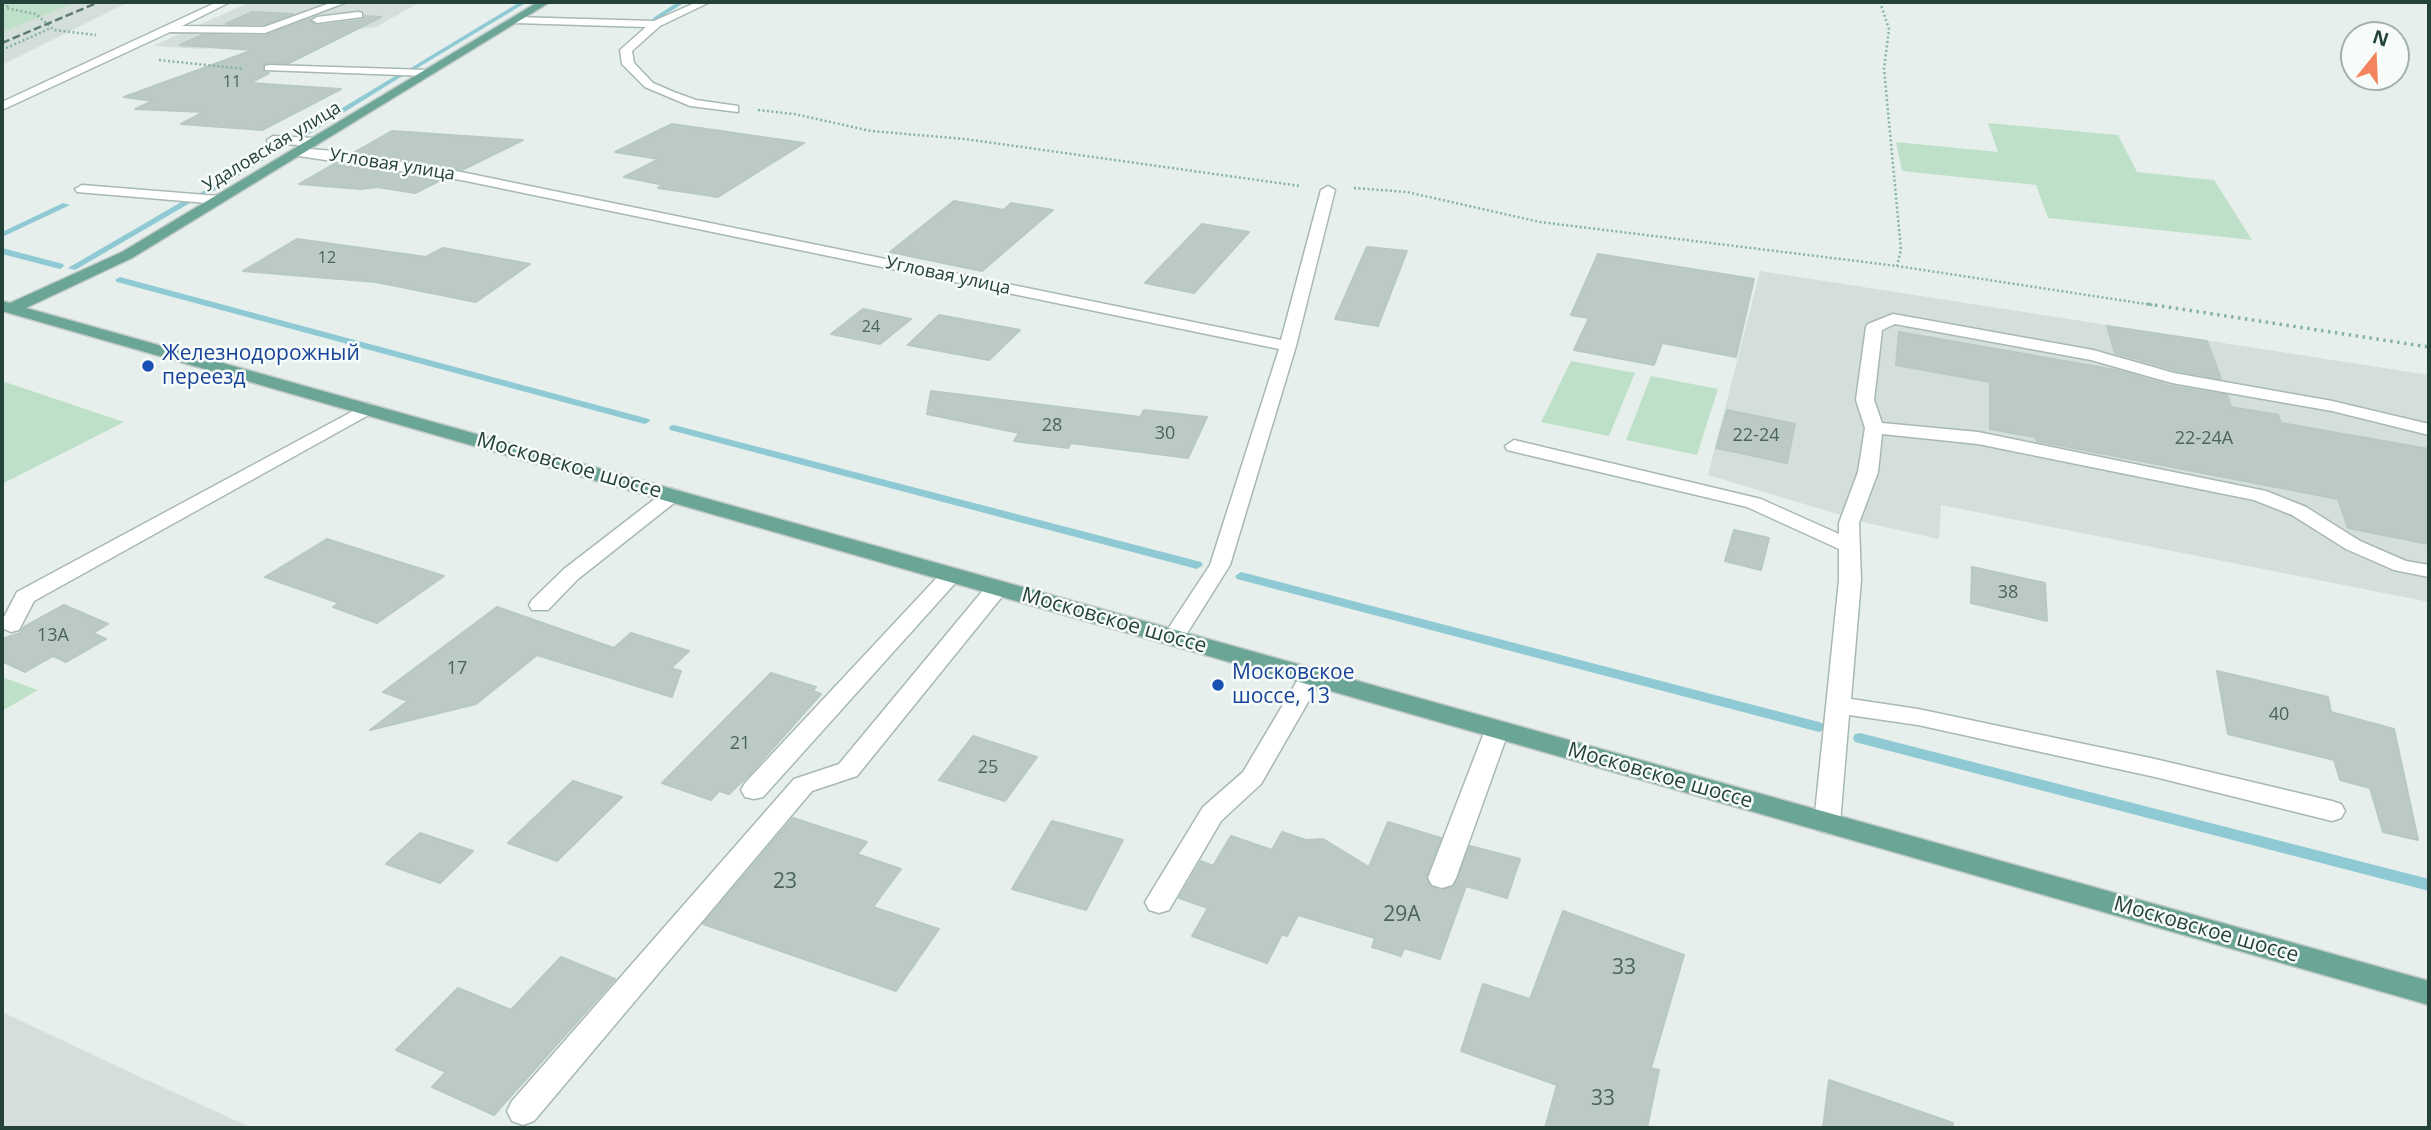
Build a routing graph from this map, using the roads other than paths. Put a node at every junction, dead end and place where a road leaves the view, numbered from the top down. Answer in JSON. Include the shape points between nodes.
{"nodes":[{"id":1,"x":225,"y":2,"type":"edge"},
{"id":2,"x":342,"y":2,"type":"edge"},
{"id":3,"x":545,"y":2,"type":"edge"},
{"id":4,"x":705,"y":2,"type":"edge"},
{"id":5,"x":358,"y":15,"type":"dead end"},
{"id":6,"x":515,"y":20,"type":"junction"},
{"id":7,"x":280,"y":24,"type":"junction"},
{"id":8,"x":656,"y":24,"type":"junction"},
{"id":9,"x":166,"y":29,"type":"junction"},
{"id":10,"x":269,"y":68,"type":"road end"},
{"id":11,"x":428,"y":73,"type":"junction"},
{"id":12,"x":2,"y":106,"type":"edge"},
{"id":13,"x":734,"y":109,"type":"dead end"},
{"id":14,"x":272,"y":140,"type":"dead end"},
{"id":15,"x":313,"y":142,"type":"junction"},
{"id":16,"x":297,"y":152,"type":"junction"},
{"id":17,"x":82,"y":189,"type":"dead end"},
{"id":18,"x":1328,"y":190,"type":"dead end"},
{"id":19,"x":219,"y":200,"type":"junction"},
{"id":20,"x":6,"y":307,"type":"edge"},
{"id":21,"x":1288,"y":346,"type":"junction"},
{"id":22,"x":368,"y":408,"type":"junction"},
{"id":23,"x":1874,"y":428,"type":"junction"},
{"id":24,"x":2429,"y":429,"type":"edge"},
{"id":25,"x":1514,"y":446,"type":"dead end"},
{"id":26,"x":672,"y":495,"type":"junction"},
{"id":27,"x":1849,"y":546,"type":"junction"},
{"id":28,"x":2429,"y":571,"type":"edge"},
{"id":29,"x":951,"y":575,"type":"junction"},
{"id":30,"x":998,"y":588,"type":"junction"},
{"id":31,"x":540,"y":606,"type":"dead end"},
{"id":32,"x":10,"y":625,"type":"dead end"},
{"id":33,"x":1173,"y":638,"type":"junction"},
{"id":34,"x":1311,"y":677,"type":"junction"},
{"id":35,"x":1838,"y":705,"type":"junction"},
{"id":36,"x":1497,"y":730,"type":"junction"},
{"id":37,"x":754,"y":790,"type":"dead end"},
{"id":38,"x":2332,"y":811,"type":"dead end"},
{"id":39,"x":1827,"y":823,"type":"junction"},
{"id":40,"x":1442,"y":878,"type":"dead end"},
{"id":41,"x":1159,"y":902,"type":"dead end"},
{"id":42,"x":2429,"y":993,"type":"edge"},
{"id":43,"x":523,"y":1111,"type":"dead end"}],
"edges":[{"from":1,"to":9,"type":"street"},
{"from":2,"to":7,"type":"street"},
{"from":3,"to":6,"type":"main road","name":"Удаловская улица"},
{"from":4,"to":8,"type":"street"},
{"from":5,"to":7,"type":"street"},
{"from":6,"to":8,"type":"street"},
{"from":6,"to":11,"type":"main road","name":"Удаловская улица"},
{"from":7,"to":9,"type":"street","via":[[266,34]]},
{"from":8,"to":13,"type":"street","via":[[626,50],[628,64],[649,85],[670,95]]},
{"from":9,"to":12,"type":"street"},
{"from":10,"to":11,"type":"street"},
{"from":11,"to":15,"type":"main road","name":"Удаловская улица"},
{"from":14,"to":15,"type":"street"},
{"from":15,"to":16,"type":"main road","name":"Удаловская улица"},
{"from":16,"to":19,"type":"main road","name":"Удаловская улица"},
{"from":16,"to":21,"type":"street","name":"Угловая улица","via":[[475,178]]},
{"from":17,"to":19,"type":"street"},
{"from":18,"to":21,"type":"street"},
{"from":19,"to":20,"type":"main road","name":"Удаловская улица","via":[[99,270]]},
{"from":20,"to":22,"type":"main road","name":"Московское шоссе"},
{"from":21,"to":33,"type":"street","via":[[1220,565]]},
{"from":22,"to":26,"type":"main road","name":"Московское шоссе"},
{"from":22,"to":32,"type":"street","via":[[25,597]]},
{"from":23,"to":24,"type":"street","via":[[1865,400],[1874,327],[1893,319],[2093,355],[2172,378],[2332,406]]},
{"from":23,"to":27,"type":"street","via":[[1868,472],[1849,523]]},
{"from":23,"to":28,"type":"street","via":[[1978,438],[2259,495],[2299,511],[2353,545],[2401,566]]},
{"from":25,"to":27,"type":"street","via":[[1754,503]]},
{"from":26,"to":29,"type":"main road","name":"Московское шоссе"},
{"from":26,"to":31,"type":"street","via":[[571,574]]},
{"from":27,"to":35,"type":"street"},
{"from":29,"to":30,"type":"main road","name":"Московское шоссе"},
{"from":29,"to":37,"type":"street"},
{"from":30,"to":33,"type":"main road","name":"Московское шоссе"},
{"from":30,"to":43,"type":"street","via":[[848,770],[803,785]]},
{"from":33,"to":34,"type":"main road","name":"Московское шоссе"},
{"from":34,"to":36,"type":"main road","name":"Московское шоссе"},
{"from":34,"to":41,"type":"street","via":[[1252,778],[1212,814]]},
{"from":35,"to":38,"type":"street","via":[[1918,717]]},
{"from":35,"to":39,"type":"street"},
{"from":36,"to":39,"type":"main road","name":"Московское шоссе"},
{"from":36,"to":40,"type":"street"},
{"from":39,"to":42,"type":"main road","name":"Московское шоссе"}]}
